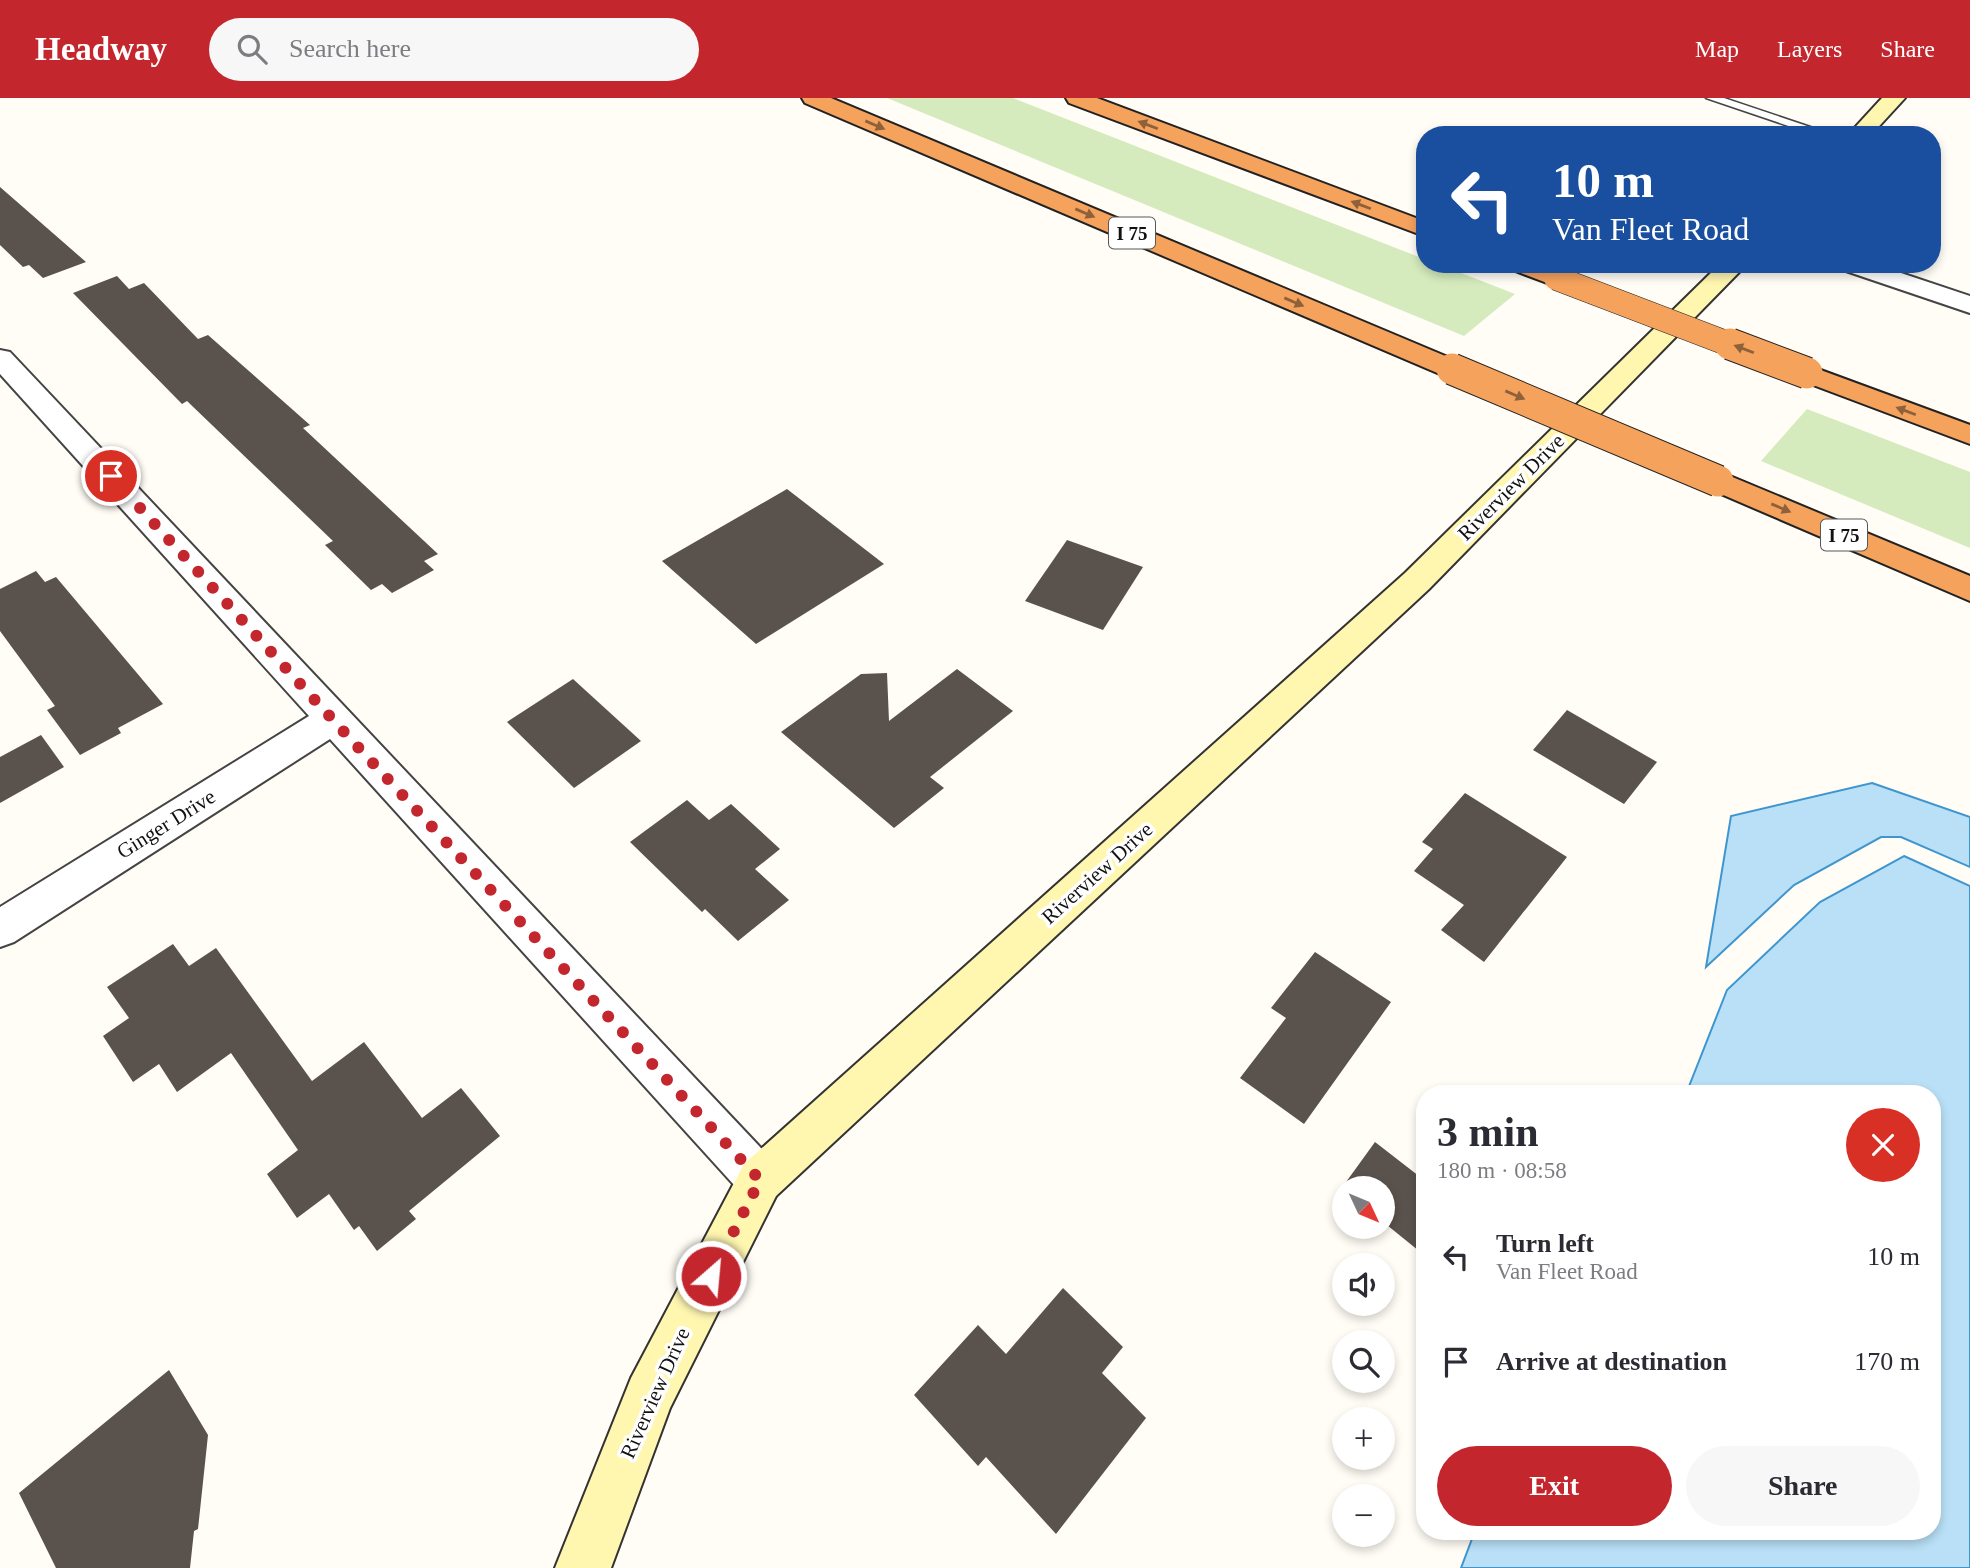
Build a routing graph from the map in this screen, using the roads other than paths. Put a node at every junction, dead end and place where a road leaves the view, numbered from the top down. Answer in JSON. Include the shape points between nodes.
{"nodes":[{"id":1,"x":813,"y":98,"type":"edge"},
{"id":2,"x":1077,"y":98,"type":"edge"},
{"id":3,"x":1712,"y":98,"type":"edge"},
{"id":4,"x":1894,"y":98,"type":"edge"},
{"id":5,"x":1800,"y":126,"type":"edge"},
{"id":6,"x":1868,"y":126,"type":"edge"},
{"id":7,"x":1416,"y":226,"type":"edge"},
{"id":8,"x":1542,"y":273,"type":"edge"},
{"id":9,"x":1726,"y":273,"type":"edge"},
{"id":10,"x":1876,"y":273,"type":"edge"},
{"id":11,"x":1970,"y":305,"type":"edge"},
{"id":12,"x":0,"y":358,"type":"edge"},
{"id":13,"x":1970,"y":435,"type":"edge"},
{"id":14,"x":1970,"y":589,"type":"edge"},
{"id":15,"x":333,"y":719,"type":"junction"},
{"id":16,"x":0,"y":929,"type":"edge"},
{"id":17,"x":760,"y":1180,"type":"junction"},
{"id":18,"x":583,"y":1568,"type":"edge"}],
"edges":[{"from":1,"to":14,"type":"highway","number":"I 75","one_way":true,"bridge":true},
{"from":7,"to":2,"type":"highway","one_way":true},
{"from":3,"to":5,"type":"lane"},
{"from":4,"to":6,"type":"street"},
{"from":13,"to":8,"type":"highway","one_way":true,"bridge":true},
{"from":9,"to":17,"type":"street","name":"Riverview Drive","via":[[1417,581]]},
{"from":10,"to":11,"type":"street"},
{"from":12,"to":15,"type":"street"},
{"from":15,"to":16,"type":"street","name":"Ginger Drive"},
{"from":15,"to":17,"type":"street"},
{"from":17,"to":18,"type":"street","name":"Riverview Drive","via":[[649,1396]]}]}
